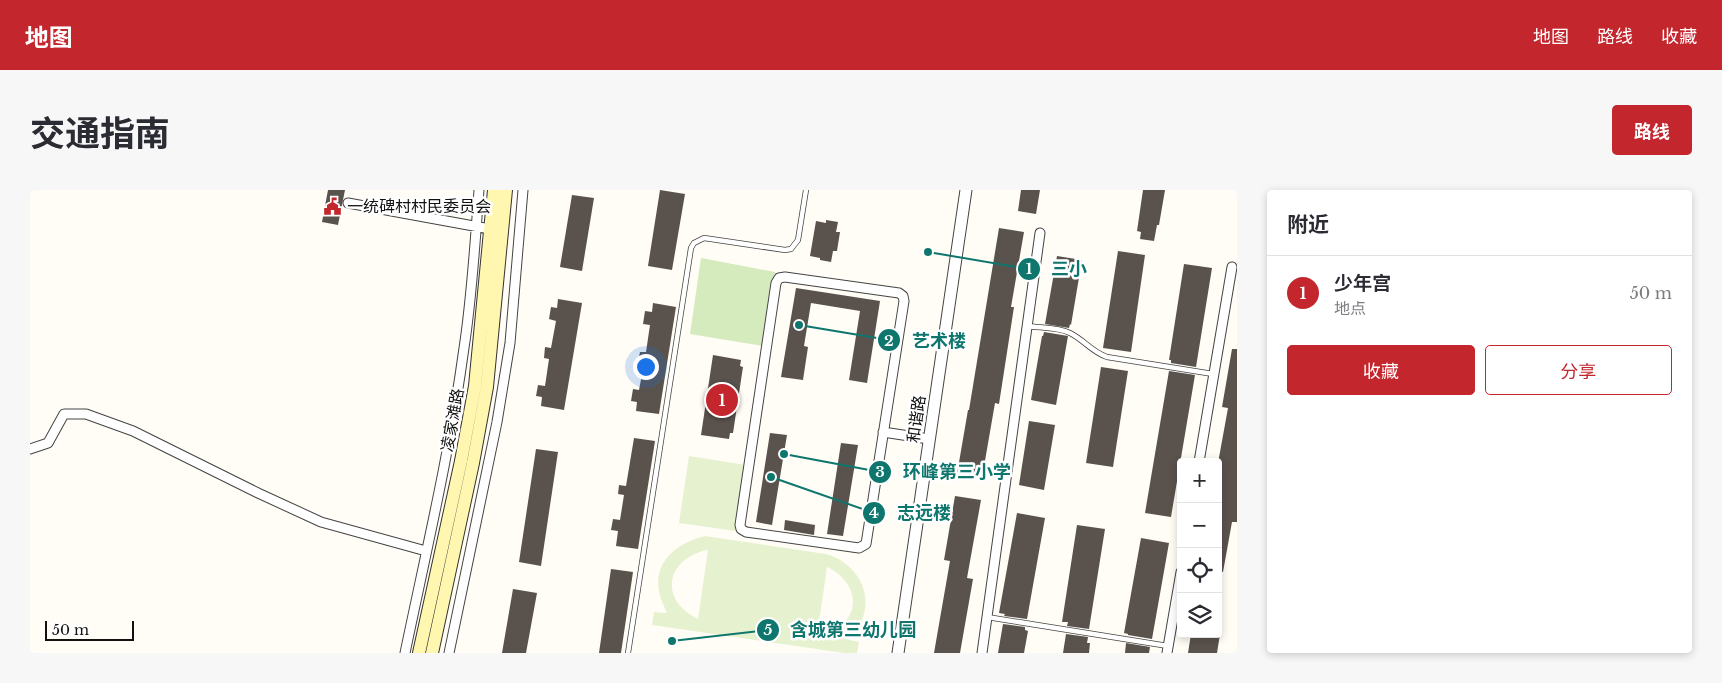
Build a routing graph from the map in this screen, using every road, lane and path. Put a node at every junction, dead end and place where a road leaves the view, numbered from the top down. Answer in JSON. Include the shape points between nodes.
{"nodes":[{"id":1,"x":479,"y":190,"type":"edge"},
{"id":2,"x":494,"y":190,"type":"edge"},
{"id":3,"x":506,"y":190,"type":"edge"},
{"id":4,"x":523,"y":190,"type":"edge"},
{"id":5,"x":806,"y":190,"type":"edge"},
{"id":6,"x":966,"y":190,"type":"edge"},
{"id":7,"x":348,"y":203,"type":"dead end"},
{"id":8,"x":477,"y":226,"type":"junction"},
{"id":9,"x":490,"y":229,"type":"junction"},
{"id":10,"x":1040,"y":233,"type":"dead end"},
{"id":11,"x":1232,"y":267,"type":"dead end"},
{"id":12,"x":1027,"y":326,"type":"junction"},
{"id":13,"x":1214,"y":374,"type":"junction"},
{"id":14,"x":883,"y":432,"type":"junction"},
{"id":15,"x":929,"y":439,"type":"junction"},
{"id":16,"x":30,"y":449,"type":"edge"},
{"id":17,"x":1200,"y":458,"type":"edge"},
{"id":18,"x":426,"y":551,"type":"junction"},
{"id":19,"x":1177,"y":593,"type":"edge"},
{"id":20,"x":987,"y":617,"type":"junction"},
{"id":21,"x":1168,"y":649,"type":"edge"},
{"id":22,"x":404,"y":653,"type":"edge"},
{"id":23,"x":420,"y":653,"type":"edge"},
{"id":24,"x":432,"y":653,"type":"edge"},
{"id":25,"x":449,"y":653,"type":"edge"},
{"id":26,"x":628,"y":653,"type":"edge"},
{"id":27,"x":898,"y":653,"type":"edge"},
{"id":28,"x":982,"y":653,"type":"edge"}],
"edges":[{"from":1,"to":8,"type":"street"},
{"from":2,"to":9,"type":"main road","name":"凌家滩路"},
{"from":3,"to":24,"type":"main road","name":"凌家滩路","via":[[487,387]]},
{"from":4,"to":25,"type":"street","via":[[510,343]]},
{"from":5,"to":26,"type":"lane","via":[[798,240],[791,249],[704,238],[690,248]]},
{"from":6,"to":15,"type":"street","name":"和谐路"},
{"from":7,"to":8,"type":"street"},
{"from":8,"to":9,"type":"street"},
{"from":8,"to":18,"type":"street","via":[[463,357]]},
{"from":9,"to":23,"type":"main road","name":"凌家滩路","via":[[475,386]]},
{"from":10,"to":12,"type":"street"},
{"from":11,"to":13,"type":"street"},
{"from":12,"to":13,"type":"lane","via":[[1067,332],[1107,357]]},
{"from":12,"to":20,"type":"street"},
{"from":13,"to":17,"type":"street"},
{"from":14,"to":14,"type":"street","via":[[904,301],[902,296],[785,276],[780,278],[776,283],[741,529],[862,547],[866,544]]},
{"from":14,"to":15,"type":"street"},
{"from":15,"to":27,"type":"street","name":"和谐路"},
{"from":16,"to":18,"type":"street","via":[[48,443],[64,414],[86,414],[133,431],[321,522]]},
{"from":18,"to":22,"type":"street"},
{"from":19,"to":21,"type":"street"},
{"from":20,"to":21,"type":"lane"},
{"from":20,"to":28,"type":"street"}]}
